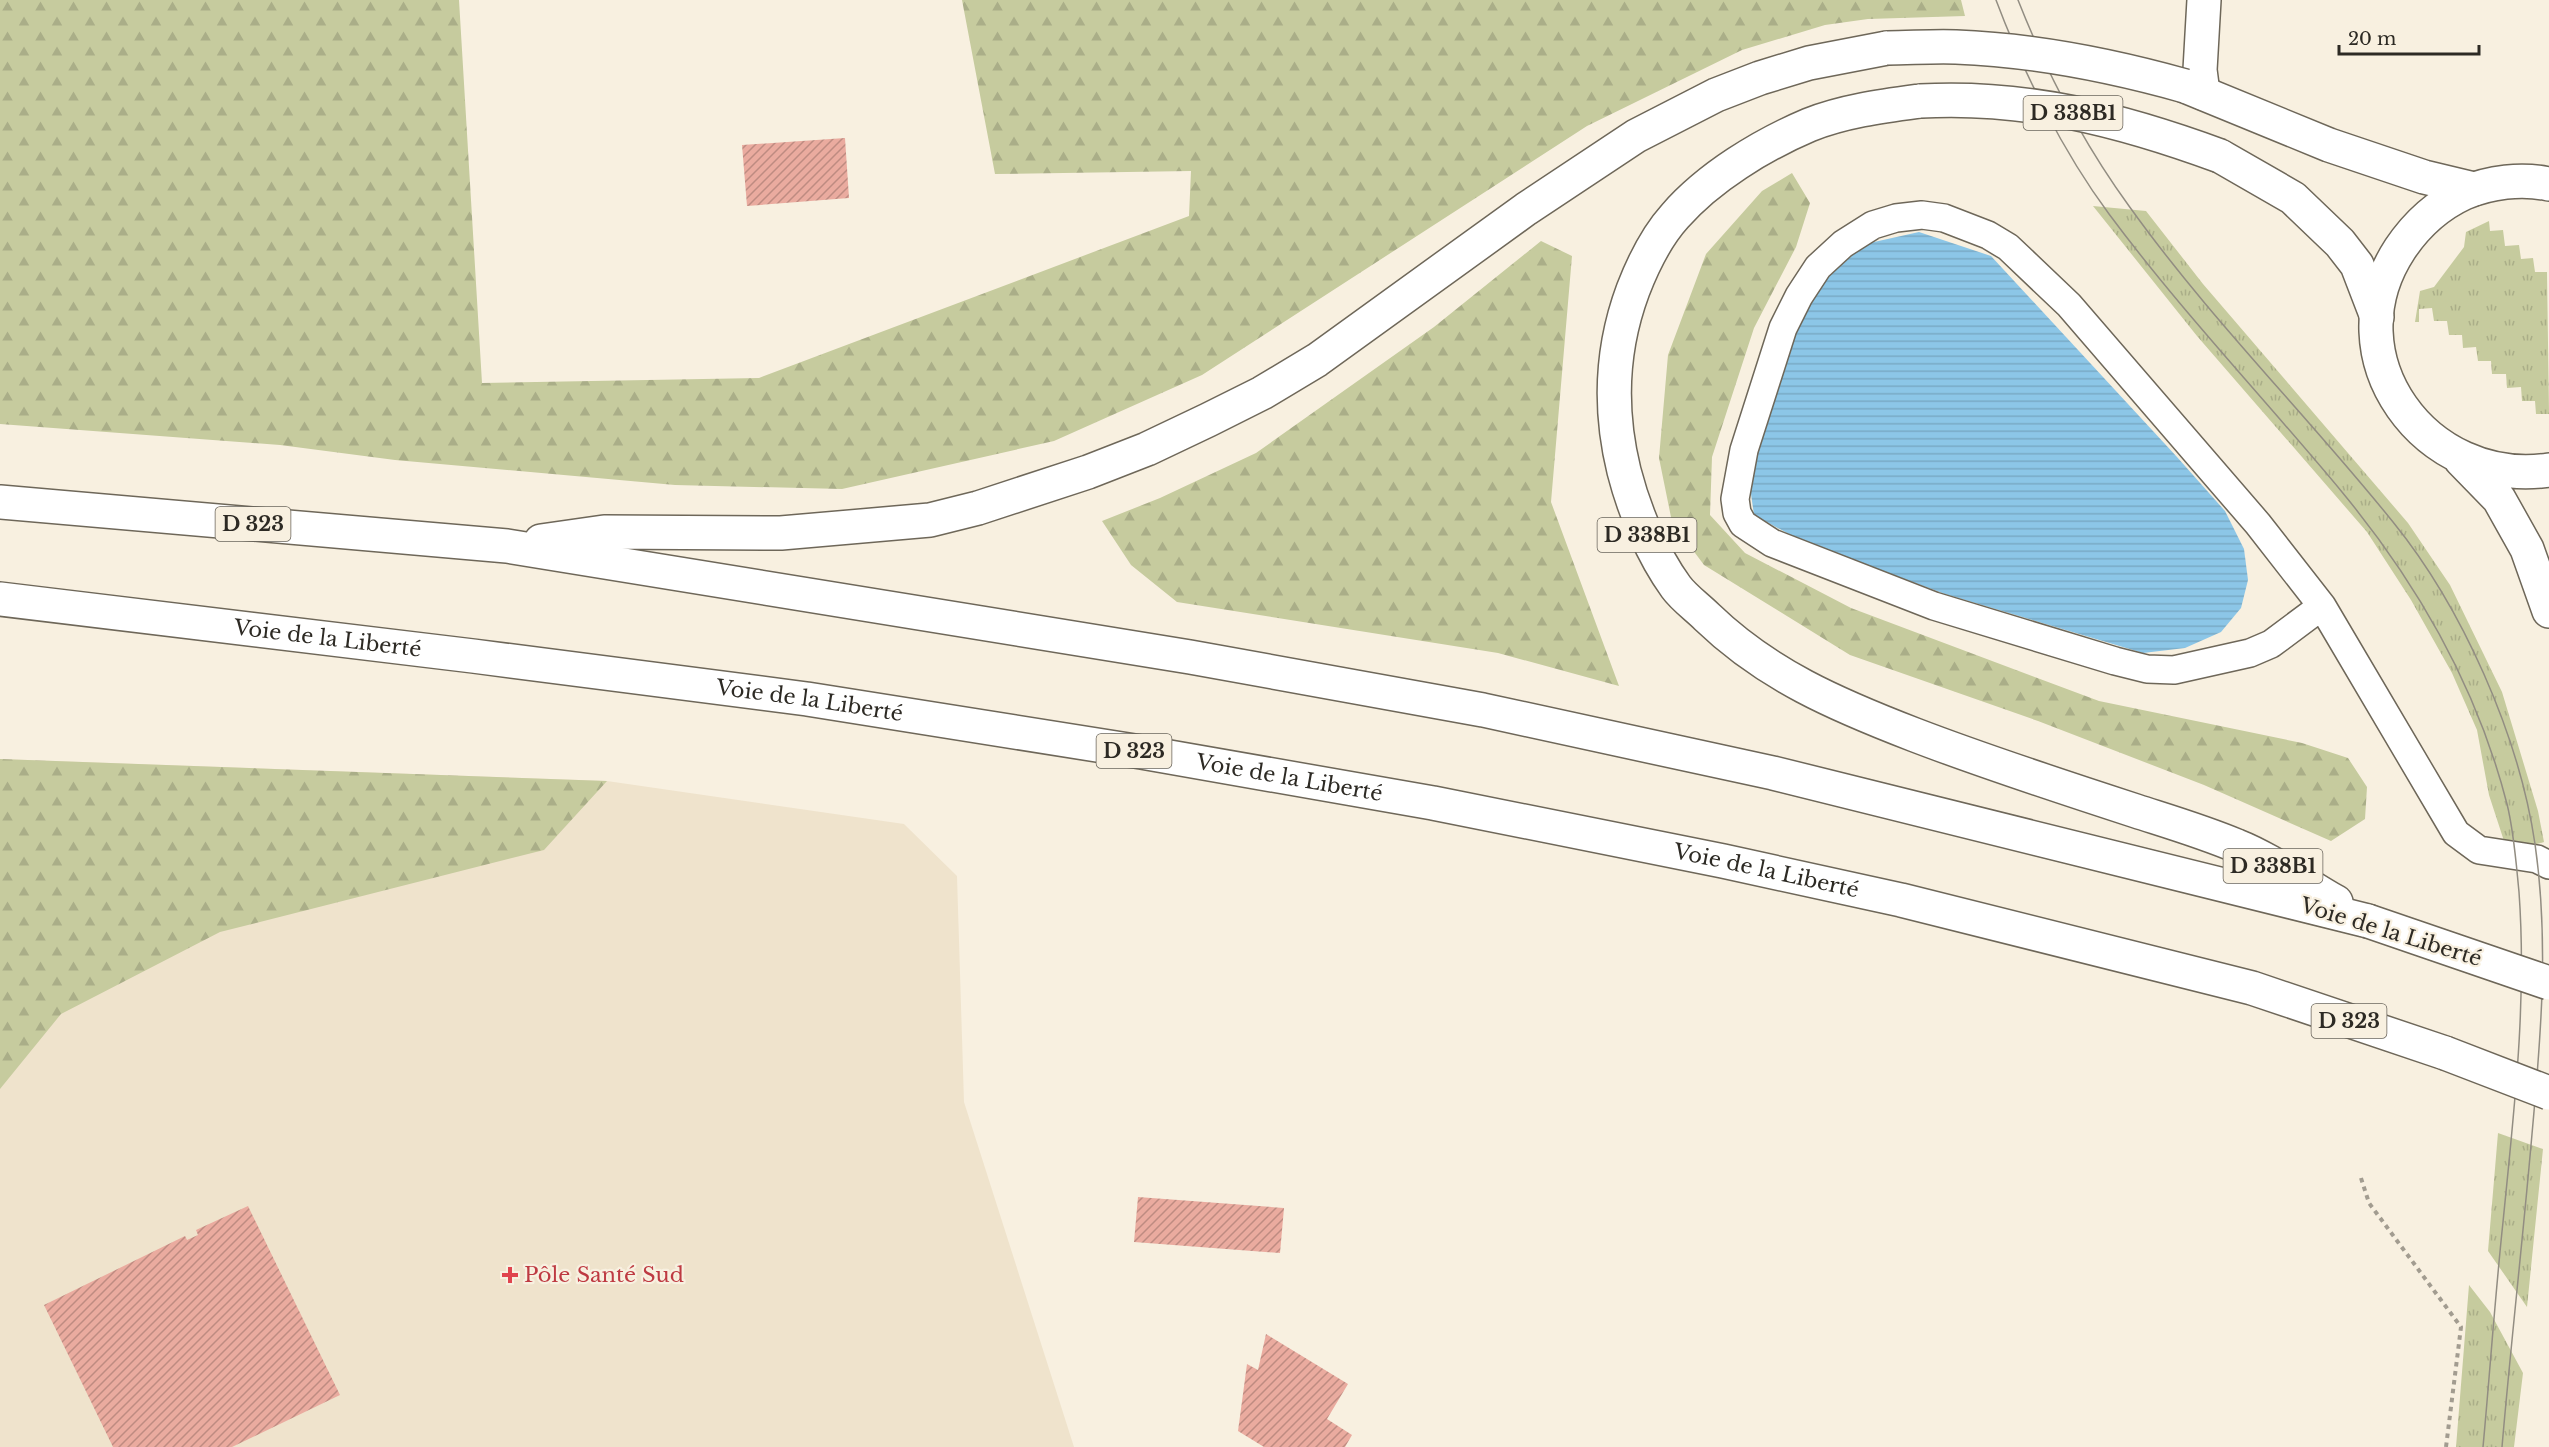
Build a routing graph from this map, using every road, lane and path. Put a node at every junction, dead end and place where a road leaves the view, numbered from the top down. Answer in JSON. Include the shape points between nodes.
{"nodes":[{"id":1,"x":2204,"y":0,"type":"edge"},
{"id":2,"x":2194,"y":89,"type":"junction"},
{"id":3,"x":2549,"y":159,"type":"edge"},
{"id":4,"x":2536,"y":183,"type":"edge"},
{"id":5,"x":2474,"y":189,"type":"junction"},
{"id":6,"x":2377,"y":317,"type":"junction"},
{"id":7,"x":2458,"y":457,"type":"junction"},
{"id":8,"x":2549,"y":470,"type":"edge"},
{"id":9,"x":0,"y":502,"type":"edge"},
{"id":10,"x":507,"y":546,"type":"junction"},
{"id":11,"x":0,"y":599,"type":"edge"},
{"id":12,"x":2322,"y":606,"type":"junction"},
{"id":13,"x":2549,"y":610,"type":"edge"},
{"id":14,"x":2549,"y":865,"type":"edge"},
{"id":15,"x":2368,"y":921,"type":"junction"},
{"id":16,"x":2549,"y":982,"type":"edge"},
{"id":17,"x":2549,"y":1093,"type":"edge"},
{"id":18,"x":2361,"y":1178,"type":"dead end"},
{"id":19,"x":2446,"y":1447,"type":"edge"}],
"edges":[{"from":1,"to":2,"type":"main road","via":[[2200,70]]},
{"from":2,"to":5,"type":"main road","via":[[2339,149]]},
{"from":2,"to":10,"type":"main road","bridge":true,"via":[[2122,69],[2062,58],[1955,47],[1887,48],[1809,63],[1716,95],[1636,136],[1526,209],[1317,360],[1208,420],[1088,472],[930,520],[782,533],[604,532]]},
{"from":3,"to":4,"type":"main road"},
{"from":4,"to":5,"type":"main road","via":[[2498,183]]},
{"from":5,"to":6,"type":"main road","via":[[2436,209],[2406,239],[2386,276]]},
{"from":6,"to":7,"type":"main road","via":[[2381,359],[2396,399],[2423,433]]},
{"from":6,"to":15,"type":"main road","number":"D 338B1","bridge":true,"via":[[2357,265],[2340,243],[2294,198],[2220,156],[2119,122],[2047,108],[1959,99],[1920,101],[1867,108],[1810,125],[1714,180],[1675,216],[1650,251],[1633,291],[1614,371],[1613,412],[1630,493],[1644,529],[1677,588],[1726,636],[1791,682],[1862,715],[1971,756],[2240,847]]},
{"from":7,"to":8,"type":"main road","via":[[2506,472]]},
{"from":7,"to":13,"type":"main road","via":[[2499,499],[2528,549]]},
{"from":9,"to":10,"type":"main road","name":"Voie de la Liberté","number":"D 323"},
{"from":10,"to":15,"type":"main road","name":"Voie de la Liberté","number":"D 323","via":[[1190,657],[1483,710],[1773,773]]},
{"from":11,"to":17,"type":"main road","name":"Voie de la Liberté","number":"D 323","bridge":true,"via":[[807,699],[1433,803],[1901,900],[2252,988],[2445,1053]]},
{"from":12,"to":12,"type":"lane","via":[[2258,524],[2069,305],[2008,247],[1988,235],[1944,218],[1922,215],[1873,225],[1843,244],[1818,267],[1798,296],[1783,328],[1744,450],[1735,499],[1740,518],[1755,534],[1934,606],[2147,669],[2174,670],[2250,653],[2271,644]]},
{"from":12,"to":14,"type":"lane","via":[[2456,833],[2479,850],[2536,859]]},
{"from":15,"to":16,"type":"main road","name":"Voie de la Liberté","number":"D 323","bridge":true},
{"from":18,"to":19,"type":"path","via":[[2369,1203],[2461,1327]]}]}
